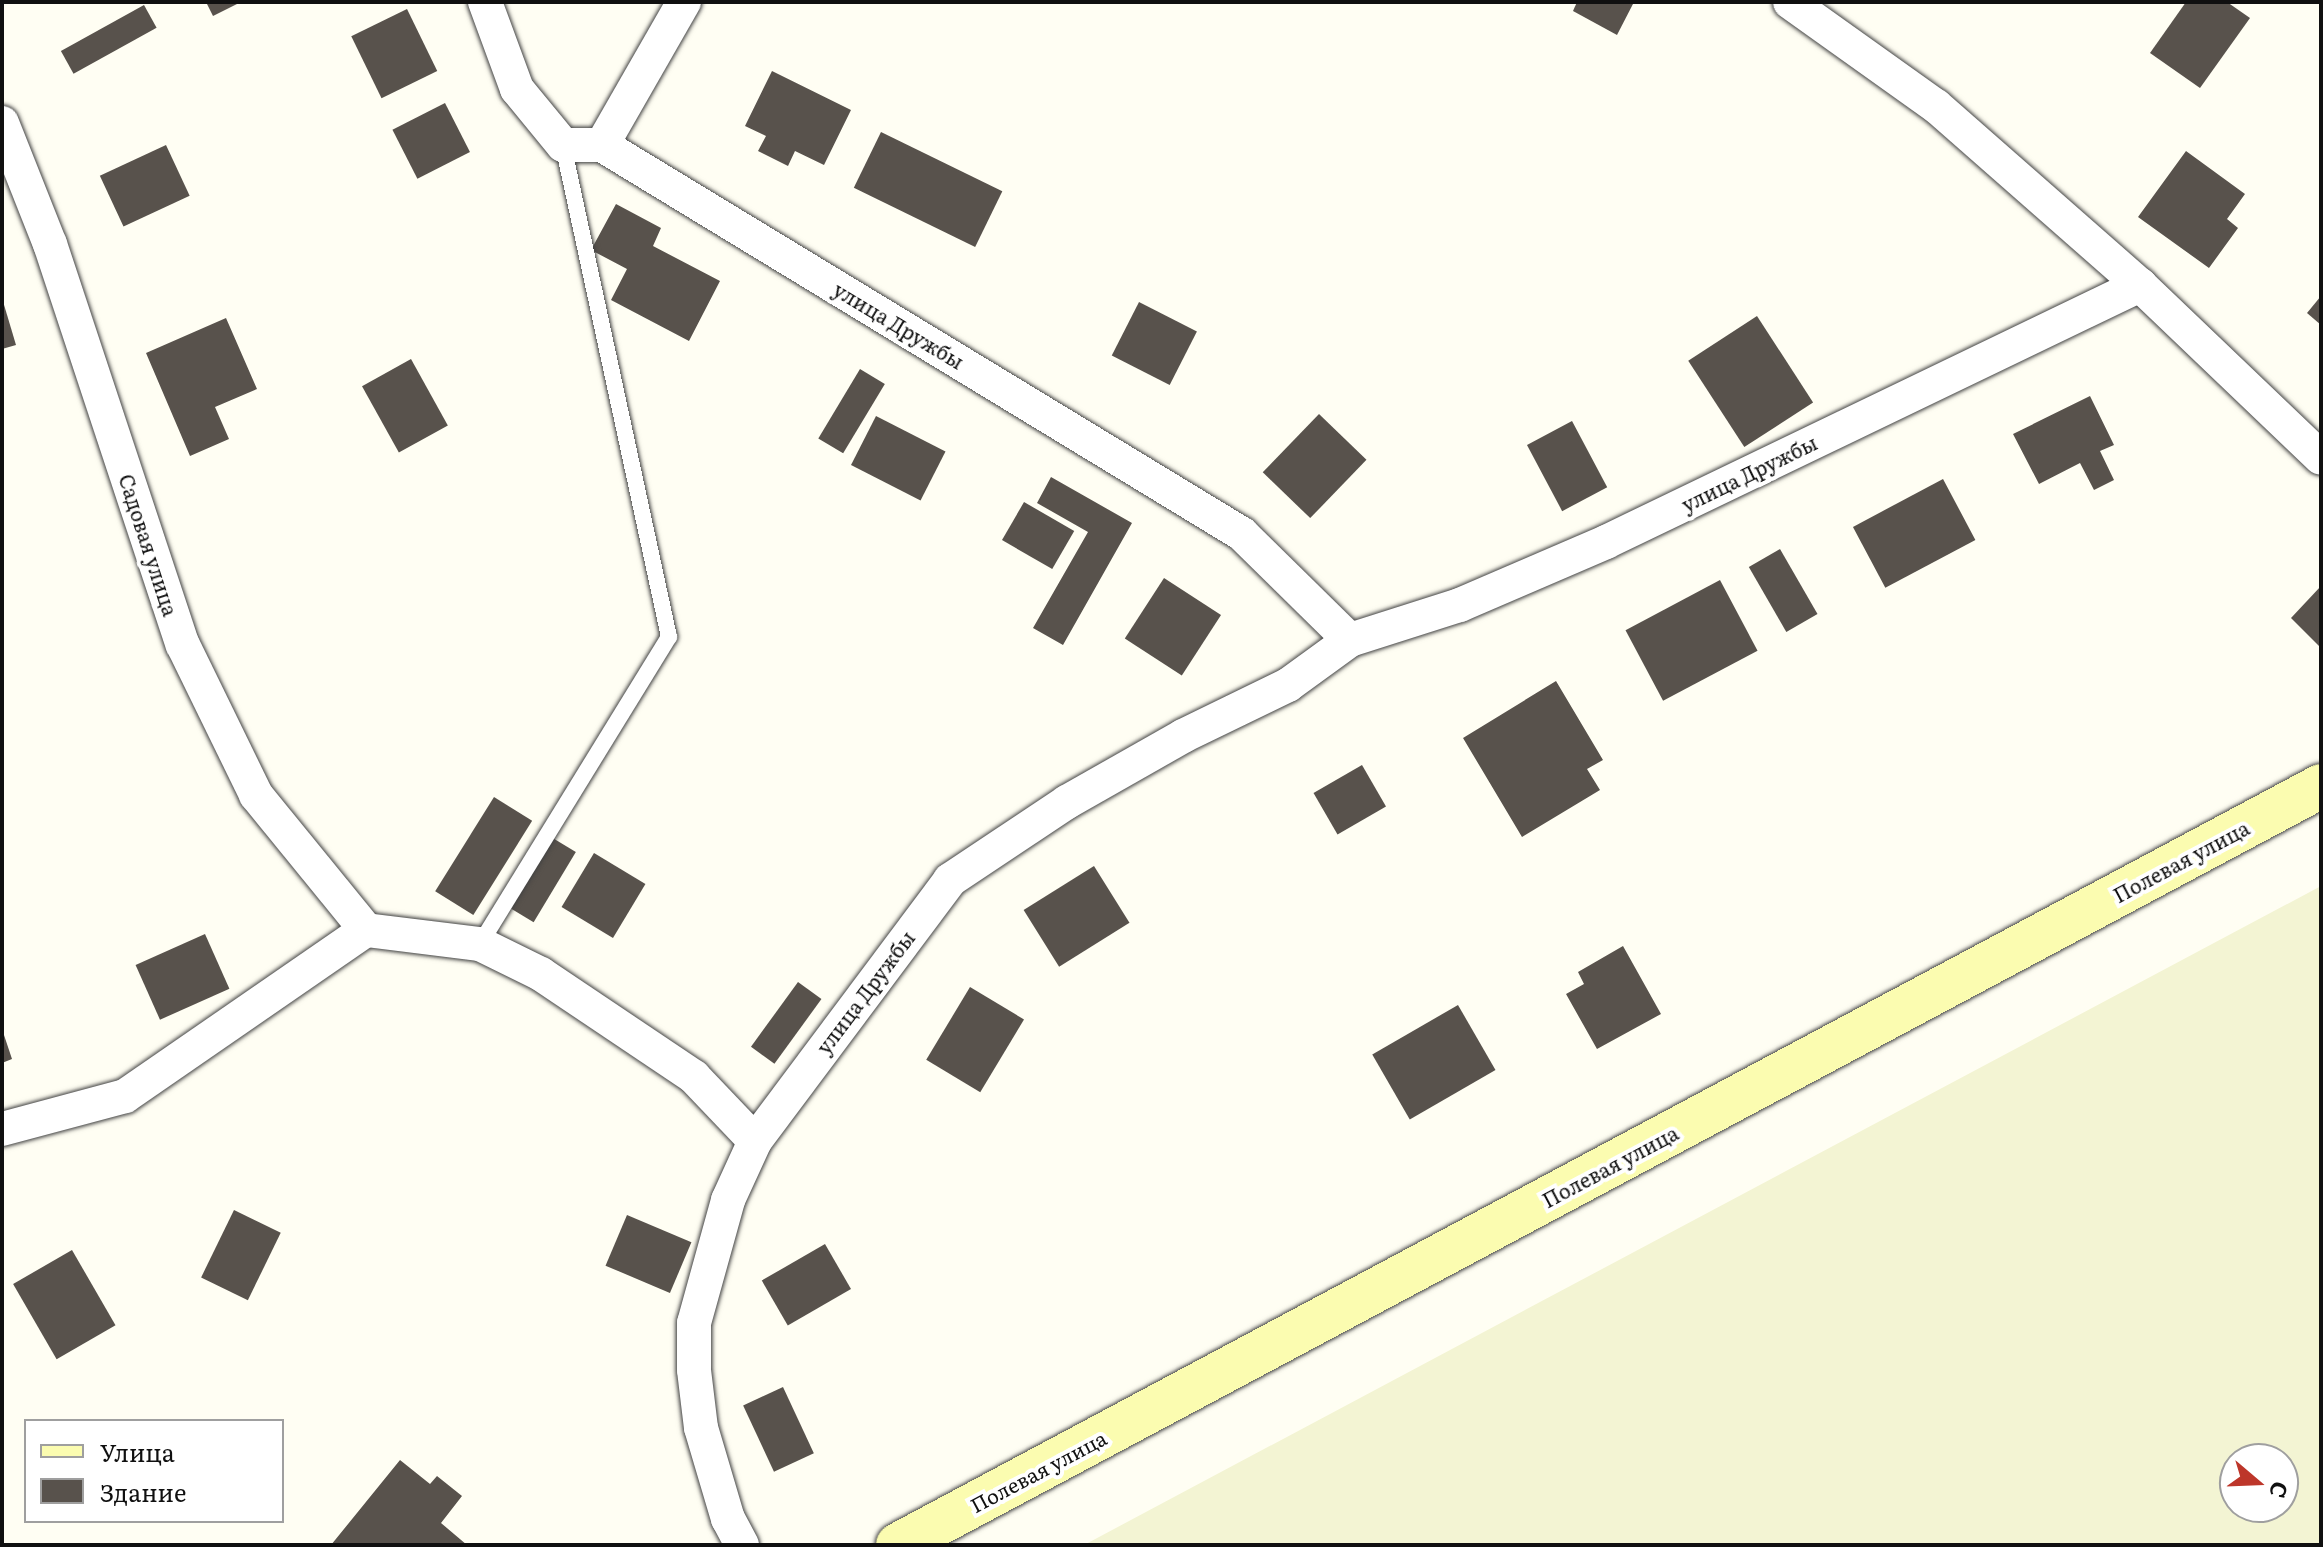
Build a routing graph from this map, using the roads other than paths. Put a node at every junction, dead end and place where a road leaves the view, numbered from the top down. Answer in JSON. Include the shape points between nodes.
{"nodes":[{"id":1,"x":485,"y":2,"type":"edge"},
{"id":2,"x":684,"y":2,"type":"edge"},
{"id":3,"x":1790,"y":2,"type":"edge"},
{"id":4,"x":2,"y":123,"type":"edge"},
{"id":5,"x":563,"y":145,"type":"junction"},
{"id":6,"x":602,"y":145,"type":"junction"},
{"id":7,"x":2140,"y":285,"type":"junction"},
{"id":8,"x":2321,"y":458,"type":"edge"},
{"id":9,"x":1350,"y":640,"type":"junction"},
{"id":10,"x":2321,"y":786,"type":"edge"},
{"id":11,"x":366,"y":930,"type":"junction"},
{"id":12,"x":480,"y":944,"type":"junction"},
{"id":13,"x":2,"y":1129,"type":"edge"},
{"id":14,"x":755,"y":1141,"type":"junction"},
{"id":15,"x":742,"y":1545,"type":"edge"},
{"id":16,"x":898,"y":1545,"type":"edge"}],
"edges":[{"from":1,"to":5,"type":"street","via":[[517,89]]},
{"from":2,"to":6,"type":"street"},
{"from":3,"to":7,"type":"street","via":[[1936,106]]},
{"from":4,"to":11,"type":"street","name":"Садовая улица","via":[[50,244],[183,645],[256,795]]},
{"from":5,"to":6,"type":"street"},
{"from":5,"to":12,"type":"lane","via":[[669,637]]},
{"from":6,"to":9,"type":"street","name":"улица Дружбы","via":[[1242,534]]},
{"from":7,"to":8,"type":"street"},
{"from":7,"to":9,"type":"street","name":"улица Дружбы","via":[[1606,542],[1460,605]]},
{"from":9,"to":14,"type":"street","name":"улица Дружбы","via":[[1288,685],[1093,787],[950,880]]},
{"from":10,"to":16,"type":"street","name":"Полевая улица"},
{"from":11,"to":12,"type":"street"},
{"from":11,"to":13,"type":"street","via":[[125,1096]]},
{"from":12,"to":14,"type":"street","via":[[541,974],[694,1077]]},
{"from":14,"to":15,"type":"street","name":"улица Дружбы","via":[[728,1200],[694,1323],[701,1428],[728,1519]]}]}
